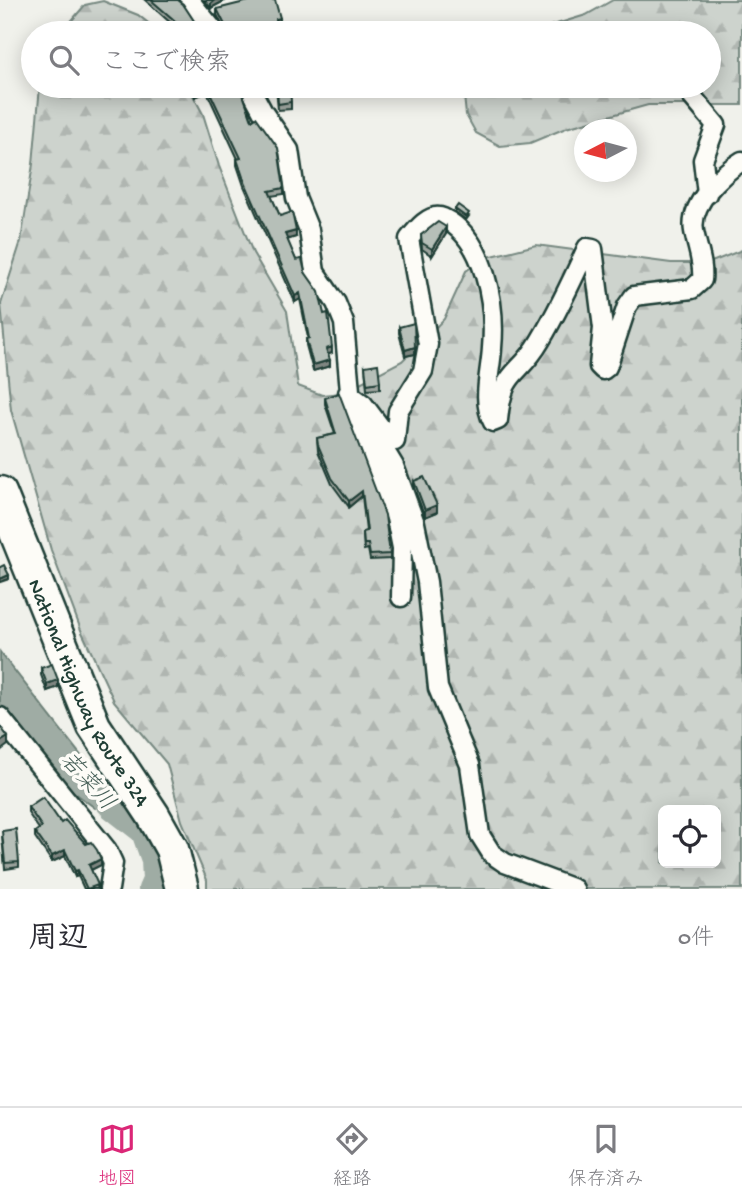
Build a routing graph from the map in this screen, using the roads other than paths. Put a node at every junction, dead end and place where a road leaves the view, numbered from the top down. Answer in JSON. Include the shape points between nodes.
{"nodes":[{"id":1,"x":188,"y":0,"type":"edge"},
{"id":2,"x":206,"y":21,"type":"edge"},
{"id":3,"x":255,"y":98,"type":"edge"},
{"id":4,"x":693,"y":98,"type":"edge"},
{"id":5,"x":742,"y":161,"type":"edge"},
{"id":6,"x":707,"y":194,"type":"junction"},
{"id":7,"x":348,"y":393,"type":"junction"},
{"id":8,"x":355,"y":412,"type":"junction"},
{"id":9,"x":0,"y":493,"type":"edge"},
{"id":10,"x":401,"y":597,"type":"dead end"},
{"id":11,"x":0,"y":717,"type":"edge"},
{"id":12,"x":109,"y":889,"type":"edge"},
{"id":13,"x":182,"y":889,"type":"edge"},
{"id":14,"x":574,"y":889,"type":"edge"}],
"edges":[{"from":1,"to":2,"type":"street"},
{"from":3,"to":7,"type":"street","via":[[289,150],[296,198],[309,230],[316,272],[344,323]]},
{"from":4,"to":6,"type":"street","via":[[716,125],[703,160]]},
{"from":5,"to":6,"type":"street","via":[[722,175]]},
{"from":6,"to":7,"type":"street","via":[[696,209],[693,228],[702,280],[692,289],[634,296],[603,370],[598,359],[603,328],[593,249],[587,248],[535,349],[506,380],[496,423],[488,404],[493,346],[485,278],[467,235],[441,216],[433,217],[409,239],[428,344],[427,358],[398,411],[395,441]]},
{"from":7,"to":8,"type":"street"},
{"from":8,"to":10,"type":"street","via":[[396,518],[402,548]]},
{"from":8,"to":14,"type":"street","via":[[394,466],[415,523],[427,582],[438,688],[470,765],[480,835],[492,854],[505,863]]},
{"from":9,"to":13,"type":"highway","name":"National Highway Route 324","via":[[89,715],[166,838]]},
{"from":11,"to":12,"type":"street","via":[[107,850],[113,863]]}]}
